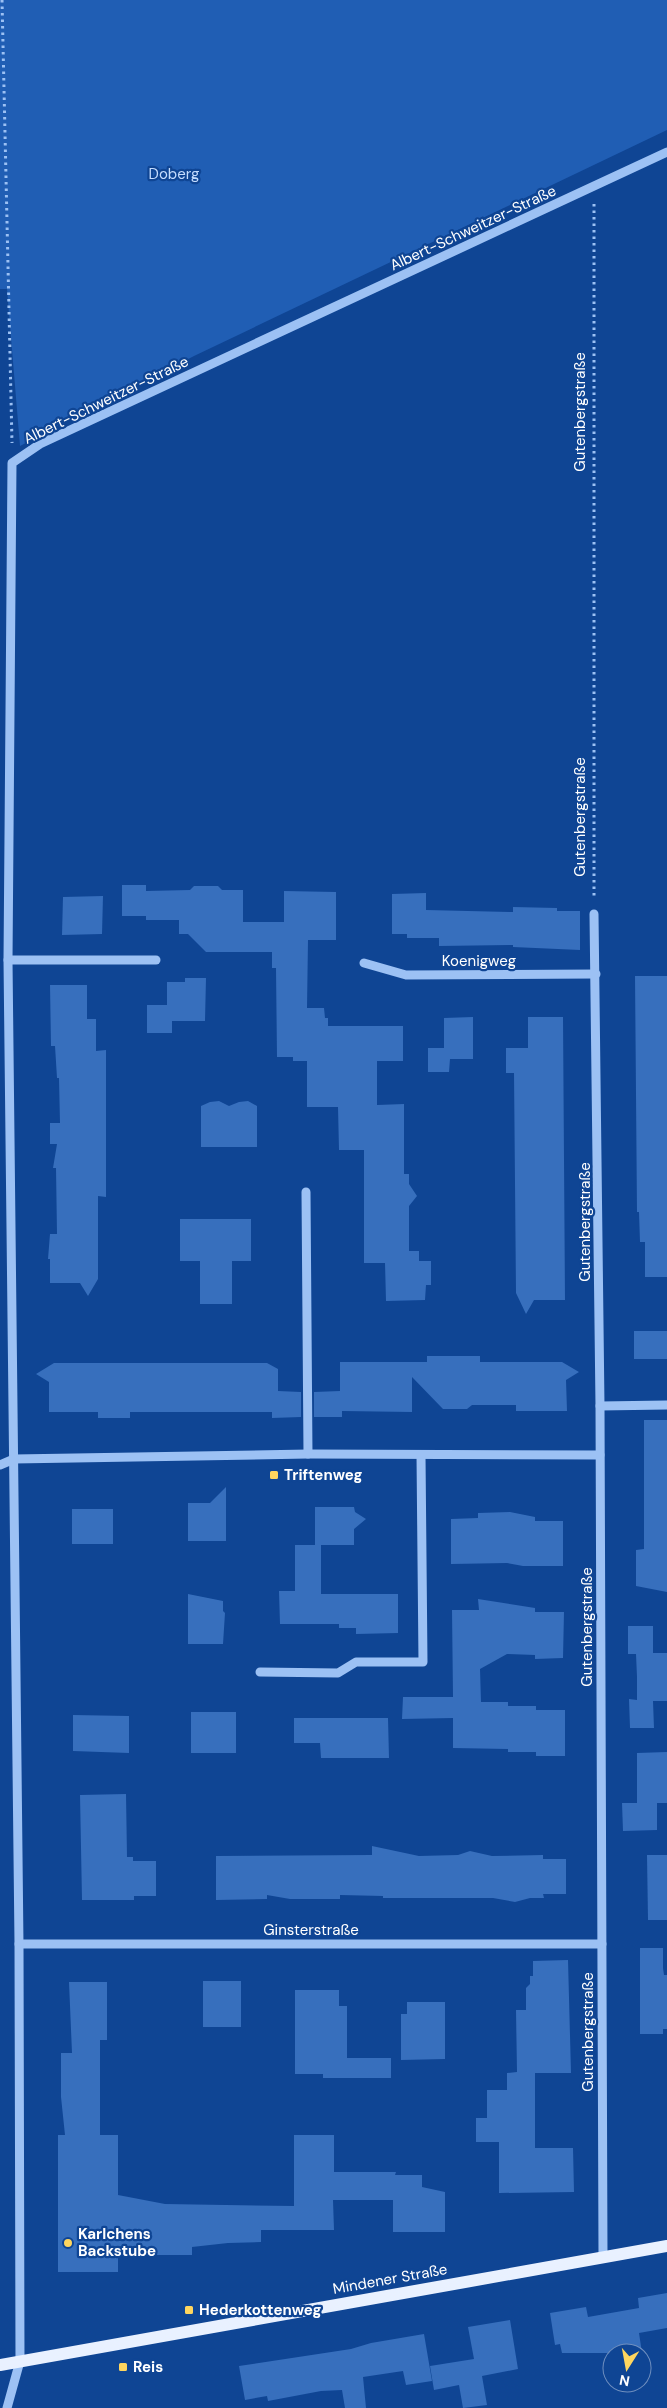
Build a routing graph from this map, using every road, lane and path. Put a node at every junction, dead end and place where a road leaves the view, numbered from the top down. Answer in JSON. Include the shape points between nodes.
{"nodes":[{"id":1,"x":2,"y":0,"type":"edge"},
{"id":2,"x":667,"y":152,"type":"edge"},
{"id":3,"x":594,"y":186,"type":"junction"},
{"id":4,"x":12,"y":463,"type":"junction"},
{"id":5,"x":594,"y":914,"type":"joint"},
{"id":6,"x":8,"y":960,"type":"junction"},
{"id":7,"x":156,"y":960,"type":"dead end"},
{"id":8,"x":364,"y":964,"type":"dead end"},
{"id":9,"x":596,"y":974,"type":"junction"},
{"id":10,"x":4,"y":1048,"type":"edge"},
{"id":11,"x":306,"y":1192,"type":"dead end"},
{"id":12,"x":667,"y":1405,"type":"edge"},
{"id":13,"x":600,"y":1406,"type":"junction"},
{"id":14,"x":308,"y":1454,"type":"junction"},
{"id":15,"x":421,"y":1455,"type":"junction"},
{"id":16,"x":600,"y":1455,"type":"junction"},
{"id":17,"x":14,"y":1459,"type":"junction"},
{"id":18,"x":0,"y":1465,"type":"edge"},
{"id":19,"x":260,"y":1672,"type":"dead end"},
{"id":20,"x":19,"y":1944,"type":"junction"},
{"id":21,"x":602,"y":1944,"type":"junction"},
{"id":22,"x":667,"y":2246,"type":"edge"},
{"id":23,"x":603,"y":2257,"type":"junction"},
{"id":24,"x":20,"y":2361,"type":"junction"},
{"id":25,"x":0,"y":2365,"type":"edge"},
{"id":26,"x":7,"y":2408,"type":"edge"}],
"edges":[{"from":1,"to":4,"type":"path"},
{"from":2,"to":3,"type":"street","name":"Albert-Schweitzer-Straße"},
{"from":3,"to":4,"type":"street","name":"Albert-Schweitzer-Straße","via":[[49,440]]},
{"from":3,"to":5,"type":"path","name":"Gutenbergstraße"},
{"from":4,"to":6,"type":"street","name":"Albert-Schweitzer-Straße"},
{"from":5,"to":9,"type":"street","name":"Gutenbergstraße"},
{"from":6,"to":7,"type":"street"},
{"from":6,"to":10,"type":"street","name":"Albert-Schweitzer-Straße"},
{"from":8,"to":9,"type":"street","name":"Koenigweg","via":[[406,975]]},
{"from":9,"to":13,"type":"street","name":"Gutenbergstraße"},
{"from":10,"to":17,"type":"street","name":"Albert-Schweitzer-Straße"},
{"from":11,"to":14,"type":"street"},
{"from":12,"to":13,"type":"street"},
{"from":13,"to":16,"type":"street","name":"Gutenbergstraße"},
{"from":14,"to":15,"type":"street"},
{"from":14,"to":17,"type":"street"},
{"from":15,"to":16,"type":"street"},
{"from":15,"to":19,"type":"street","via":[[423,1662],[356,1662],[338,1673]]},
{"from":16,"to":21,"type":"street","name":"Gutenbergstraße"},
{"from":17,"to":18,"type":"street"},
{"from":17,"to":20,"type":"street"},
{"from":20,"to":21,"type":"street","name":"Ginsterstraße"},
{"from":20,"to":24,"type":"street"},
{"from":21,"to":23,"type":"street","name":"Gutenbergstraße"},
{"from":22,"to":23,"type":"main road","name":"Mindener Straße"},
{"from":23,"to":24,"type":"main road","name":"Mindener Straße"},
{"from":24,"to":25,"type":"main road","name":"Mindener Straße"},
{"from":24,"to":26,"type":"street"}]}
